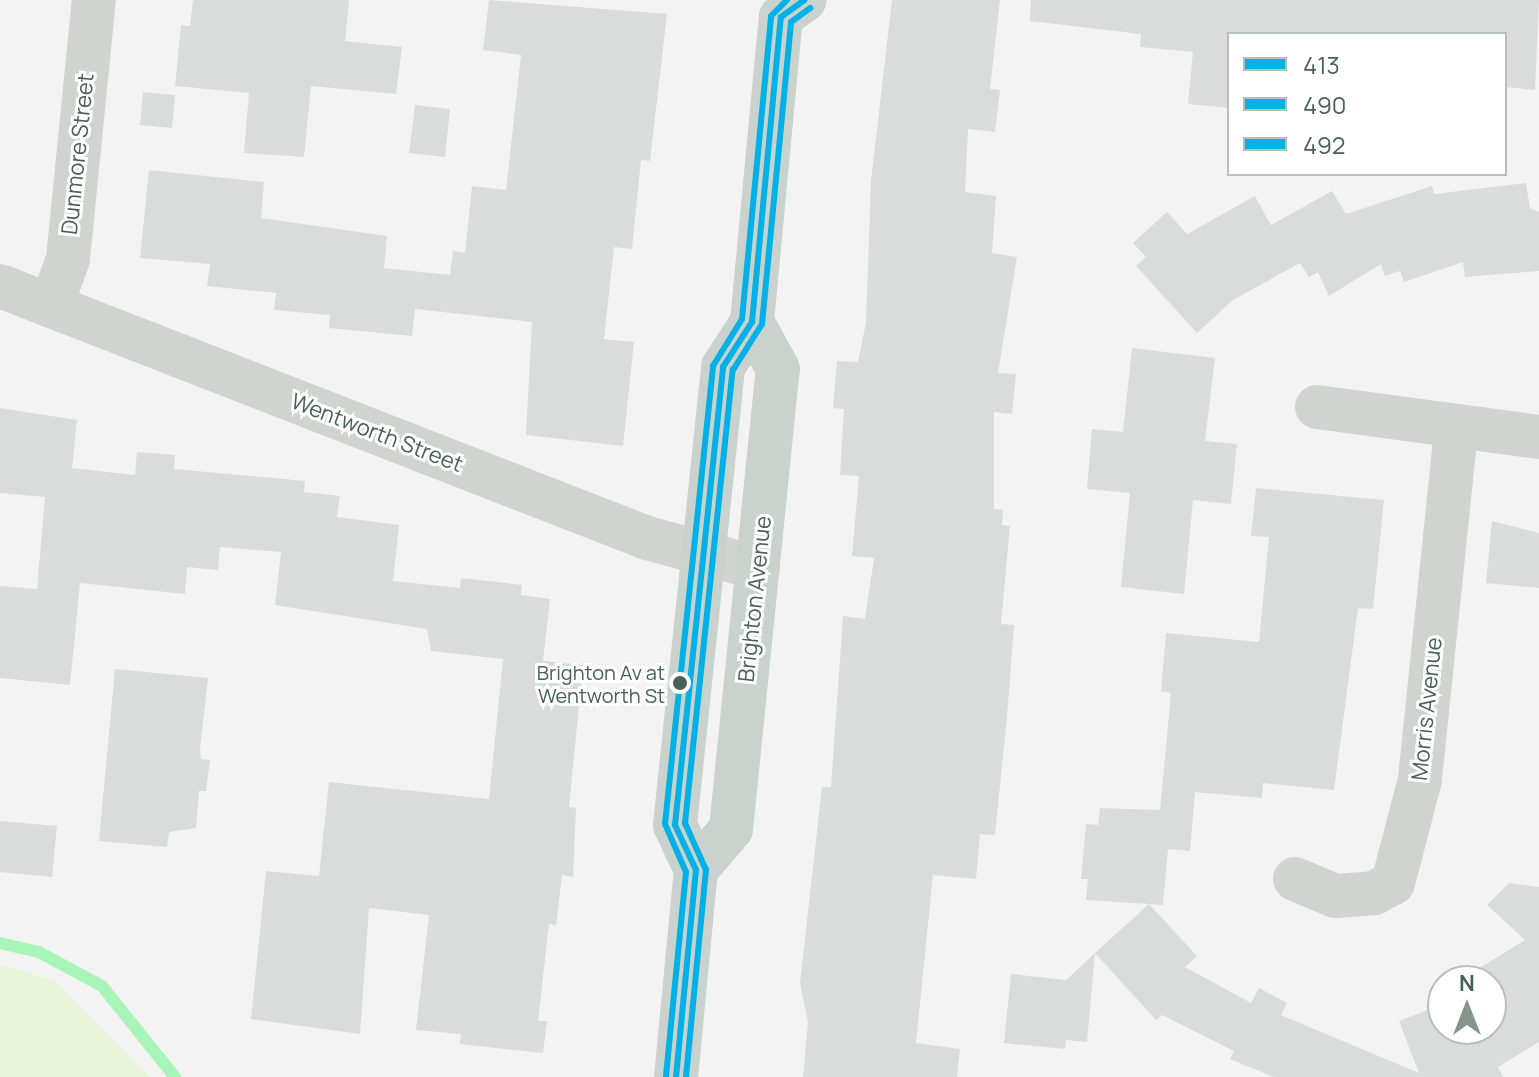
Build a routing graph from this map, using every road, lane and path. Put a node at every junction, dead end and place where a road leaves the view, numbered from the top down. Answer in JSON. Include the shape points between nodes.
{"nodes":[{"id":1,"x":94,"y":0,"type":"edge"},
{"id":2,"x":783,"y":6,"type":"edge"},
{"id":3,"x":0,"y":286,"type":"edge"},
{"id":4,"x":51,"y":306,"type":"junction"},
{"id":5,"x":752,"y":322,"type":"junction"},
{"id":6,"x":1317,"y":407,"type":"dead end"},
{"id":7,"x":1456,"y":428,"type":"junction"},
{"id":8,"x":1539,"y":437,"type":"edge"},
{"id":9,"x":703,"y":558,"type":"junction"},
{"id":10,"x":758,"y":568,"type":"junction"},
{"id":11,"x":696,"y":870,"type":"junction"},
{"id":12,"x":1295,"y":879,"type":"dead end"},
{"id":13,"x":676,"y":1077,"type":"edge"}],
"edges":[{"from":1,"to":4,"type":"street","name":"Dunmore Street","via":[[68,259]]},
{"from":2,"to":5,"type":"main road"},
{"from":3,"to":4,"type":"street","name":"Wentworth Street"},
{"from":4,"to":9,"type":"street","name":"Wentworth Street"},
{"from":5,"to":9,"type":"main road","via":[[723,367]]},
{"from":5,"to":10,"type":"main road","name":"Brighton Avenue","via":[[778,369]]},
{"from":6,"to":7,"type":"street"},
{"from":7,"to":8,"type":"street"},
{"from":7,"to":12,"type":"street","name":"Morris Avenue","via":[[1420,779],[1393,883],[1374,893],[1335,896]]},
{"from":9,"to":10,"type":"street","name":"Wentworth Street"},
{"from":9,"to":11,"type":"main road","via":[[675,825]]},
{"from":10,"to":11,"type":"main road","name":"Brighton Avenue","via":[[731,829]]},
{"from":11,"to":13,"type":"main road"}]}
